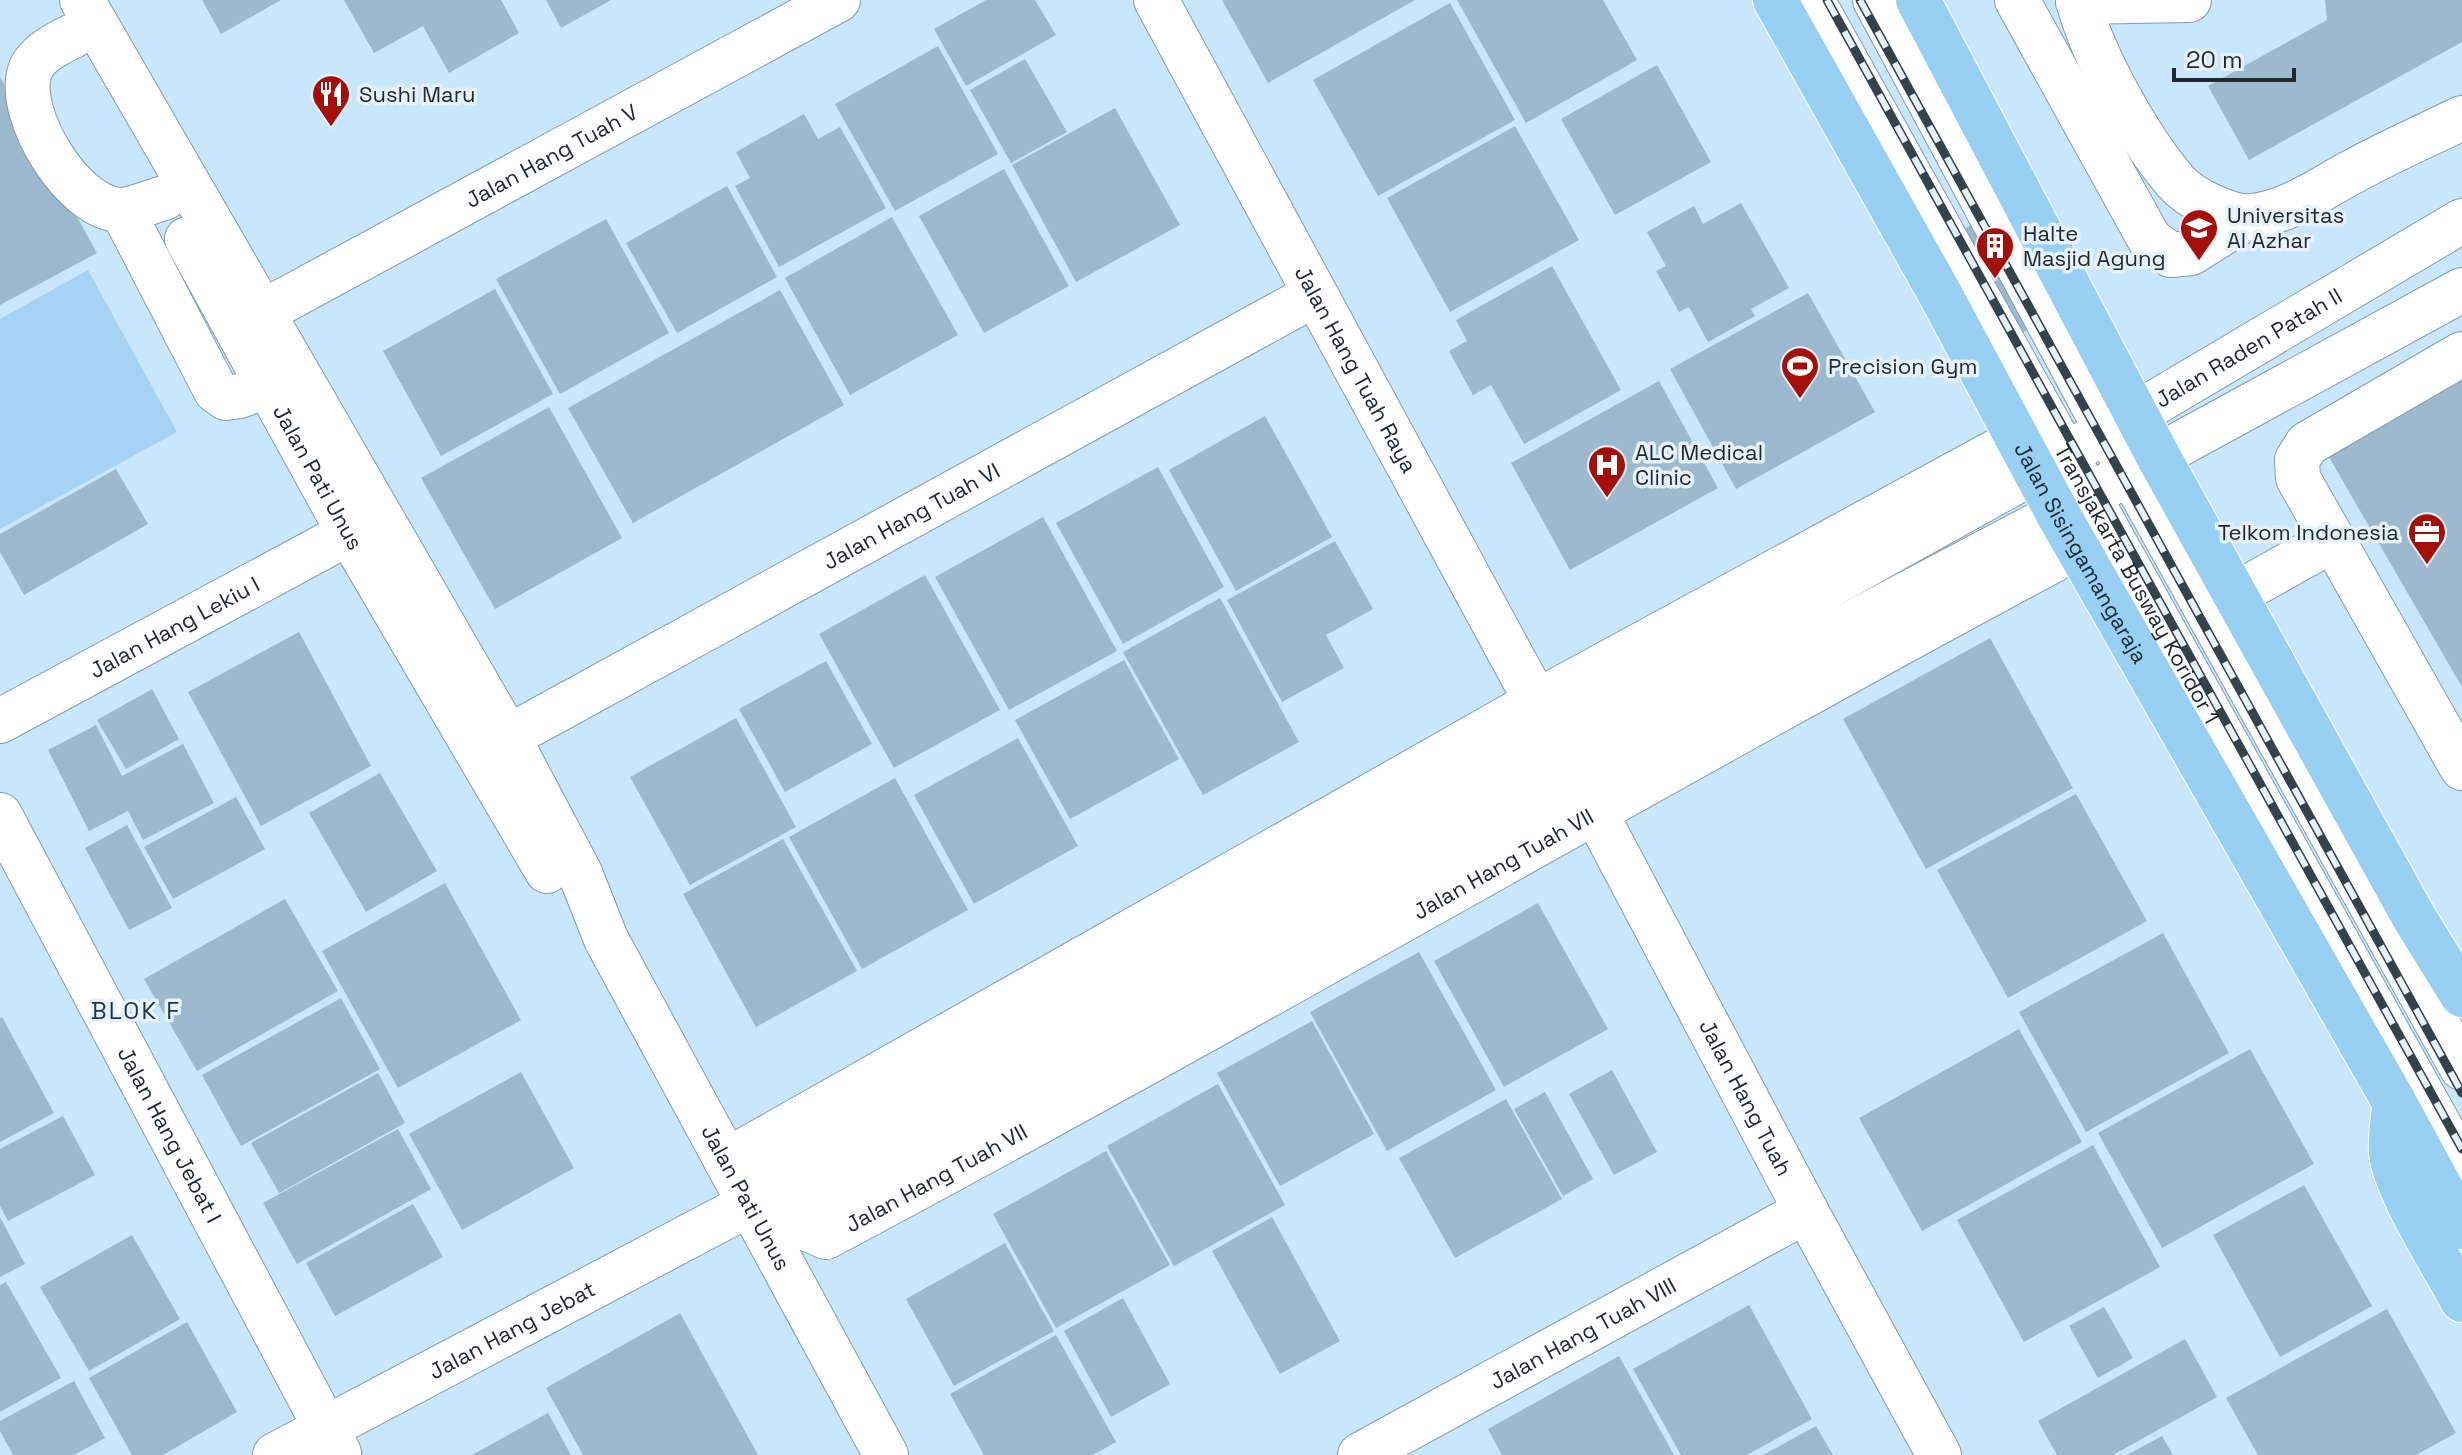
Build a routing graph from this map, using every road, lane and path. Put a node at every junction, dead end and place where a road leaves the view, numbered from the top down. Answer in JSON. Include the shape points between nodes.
{"nodes":[{"id":1,"x":1156,"y":0,"type":"edge"},
{"id":2,"x":1775,"y":0,"type":"edge"},
{"id":3,"x":1812,"y":0,"type":"edge"},
{"id":4,"x":1875,"y":0,"type":"edge"},
{"id":5,"x":1918,"y":0,"type":"edge"},
{"id":6,"x":2017,"y":0,"type":"edge"},
{"id":7,"x":2189,"y":0,"type":"edge"},
{"id":8,"x":2078,"y":1,"type":"edge"},
{"id":9,"x":815,"y":6,"type":"edge"},
{"id":10,"x":69,"y":12,"type":"edge"},
{"id":11,"x":2462,"y":118,"type":"edge"},
{"id":12,"x":164,"y":198,"type":"junction"},
{"id":13,"x":122,"y":210,"type":"junction"},
{"id":14,"x":2248,"y":217,"type":"junction"},
{"id":15,"x":2462,"y":221,"type":"edge"},
{"id":16,"x":2462,"y":290,"type":"edge"},
{"id":17,"x":1314,"y":295,"type":"junction"},
{"id":18,"x":263,"y":312,"type":"junction"},
{"id":19,"x":2462,"y":354,"type":"edge"},
{"id":20,"x":267,"y":385,"type":"junction"},
{"id":21,"x":2122,"y":422,"type":"junction"},
{"id":22,"x":2040,"y":454,"type":"junction"},
{"id":23,"x":2144,"y":464,"type":"junction"},
{"id":24,"x":2075,"y":519,"type":"junction"},
{"id":25,"x":349,"y":533,"type":"junction"},
{"id":26,"x":2333,"y":540,"type":"junction"},
{"id":27,"x":2236,"y":594,"type":"junction"},
{"id":28,"x":1807,"y":628,"type":"junction"},
{"id":29,"x":1546,"y":720,"type":"junction"},
{"id":30,"x":0,"y":721,"type":"edge"},
{"id":31,"x":508,"y":737,"type":"junction"},
{"id":32,"x":2462,"y":768,"type":"edge"},
{"id":33,"x":1586,"y":794,"type":"junction"},
{"id":34,"x":0,"y":815,"type":"edge"},
{"id":35,"x":1263,"y":903,"type":"junction"},
{"id":36,"x":606,"y":939,"type":"junction"},
{"id":37,"x":1303,"y":976,"type":"junction"},
{"id":38,"x":2457,"y":981,"type":"edge"},
{"id":39,"x":1014,"y":1041,"type":"junction"},
{"id":40,"x":2462,"y":1068,"type":"edge"},
{"id":41,"x":2393,"y":1100,"type":"junction"},
{"id":42,"x":1056,"y":1115,"type":"junction"},
{"id":43,"x":2462,"y":1166,"type":"edge"},
{"id":44,"x":739,"y":1185,"type":"junction"},
{"id":45,"x":1806,"y":1211,"type":"junction"},
{"id":46,"x":2462,"y":1227,"type":"edge"},
{"id":47,"x":2462,"y":1300,"type":"edge"},
{"id":48,"x":333,"y":1442,"type":"edge"},
{"id":49,"x":1415,"y":1442,"type":"edge"},
{"id":50,"x":275,"y":1455,"type":"edge"},
{"id":51,"x":886,"y":1455,"type":"edge"},
{"id":52,"x":1360,"y":1455,"type":"edge"},
{"id":53,"x":1939,"y":1455,"type":"edge"}],
"edges":[{"from":1,"to":17,"type":"street","name":"Jalan Hang Tuah Raya"},
{"from":2,"to":22,"type":"main road","name":"Jalan Sisingamangaraja"},
{"from":3,"to":22,"type":"street","name":"Transjakarta Busway Koridor 1","via":[[1999,338]]},
{"from":4,"to":21,"type":"street"},
{"from":5,"to":21,"type":"main road"},
{"from":6,"to":14,"type":"street","via":[[2150,240],[2171,255],[2191,253]]},
{"from":7,"to":8,"type":"street"},
{"from":8,"to":14,"type":"street","via":[[2129,116],[2178,184],[2217,210]]},
{"from":9,"to":18,"type":"street","name":"Jalan Hang Tuah V"},
{"from":10,"to":12,"type":"street","name":"Jalan Pati Unus"},
{"from":10,"to":13,"type":"street","via":[[54,46],[31,68],[27,84],[32,110],[56,164],[79,191]]},
{"from":10,"to":18,"type":"street","name":"Jalan Pati Unus"},
{"from":11,"to":14,"type":"street","via":[[2281,211]]},
{"from":12,"to":13,"type":"street"},
{"from":12,"to":20,"type":"street","name":"Jalan Pati Unus"},
{"from":13,"to":20,"type":"street","via":[[216,391],[226,398]]},
{"from":15,"to":21,"type":"street","name":"Jalan Raden Patah II"},
{"from":16,"to":23,"type":"street"},
{"from":17,"to":29,"type":"street","name":"Jalan Hang Tuah Raya"},
{"from":17,"to":31,"type":"street","name":"Jalan Hang Tuah VI"},
{"from":18,"to":31,"type":"street","name":"Jalan Pati Unus"},
{"from":19,"to":26,"type":"street","via":[[2307,444],[2297,460],[2298,478]]},
{"from":20,"to":25,"type":"street","name":"Jalan Pati Unus"},
{"from":21,"to":22,"type":"street","name":"Jalan Raden Patah II"},
{"from":21,"to":23,"type":"main road"},
{"from":22,"to":24,"type":"main road","name":"Jalan Sisingamangaraja"},
{"from":22,"to":28,"type":"street","name":"Jalan Hang Tuah VII"},
{"from":23,"to":24,"type":"street"},
{"from":23,"to":27,"type":"main road"},
{"from":23,"to":40,"type":"street"},
{"from":24,"to":28,"type":"street","name":"Jalan Hang Tuah VII"},
{"from":24,"to":41,"type":"main road","name":"Jalan Sisingamangaraja"},
{"from":24,"to":43,"type":"street","name":"Transjakarta Busway Koridor 1"},
{"from":25,"to":30,"type":"street","name":"Jalan Hang Lekiu I"},
{"from":25,"to":36,"type":"street","name":"Jalan Pati Unus","via":[[558,890]]},
{"from":26,"to":27,"type":"street"},
{"from":26,"to":32,"type":"street"},
{"from":27,"to":38,"type":"main road"},
{"from":28,"to":29,"type":"street","name":"Jalan Hang Tuah VII"},
{"from":28,"to":33,"type":"street","name":"Jalan Hang Tuah VII"},
{"from":29,"to":33,"type":"street","name":"Jalan Hang Tuah"},
{"from":29,"to":35,"type":"street","name":"Jalan Hang Tuah VII"},
{"from":31,"to":36,"type":"street","name":"Jalan Pati Unus","via":[[580,873]]},
{"from":33,"to":35,"type":"street","name":"Jalan Hang Tuah VII"},
{"from":33,"to":37,"type":"street","name":"Jalan Hang Tuah VII"},
{"from":33,"to":45,"type":"street","name":"Jalan Hang Tuah"},
{"from":34,"to":48,"type":"street","name":"Jalan Hang Jebat I"},
{"from":35,"to":37,"type":"street"},
{"from":35,"to":39,"type":"street","name":"Jalan Hang Tuah VII"},
{"from":35,"to":39,"type":"street","name":"Jalan Hang Tuah VII","via":[[1180,926]]},
{"from":36,"to":44,"type":"street","name":"Jalan Pati Unus"},
{"from":37,"to":42,"type":"street","name":"Jalan Hang Tuah VII"},
{"from":39,"to":42,"type":"street"},
{"from":39,"to":44,"type":"street","name":"Jalan Hang Tuah VII"},
{"from":39,"to":44,"type":"street","name":"Jalan Hang Tuah VII","via":[[823,1193]]},
{"from":41,"to":46,"type":"main road","name":"Jalan Sisingamangaraja"},
{"from":41,"to":47,"type":"main road","via":[[2391,1154],[2414,1212]]},
{"from":42,"to":44,"type":"street","name":"Jalan Hang Tuah VII","via":[[826,1237]]},
{"from":44,"to":48,"type":"street","name":"Jalan Hang Jebat"},
{"from":44,"to":51,"type":"street","name":"Jalan Pati Unus"},
{"from":45,"to":49,"type":"street","name":"Jalan Hang Tuah VIII"},
{"from":45,"to":53,"type":"street","name":"Jalan Hang Tuah"},
{"from":48,"to":50,"type":"street","name":"Jalan Hang Jebat"},
{"from":49,"to":52,"type":"street","name":"Jalan Hang Tuah VIII"}]}
